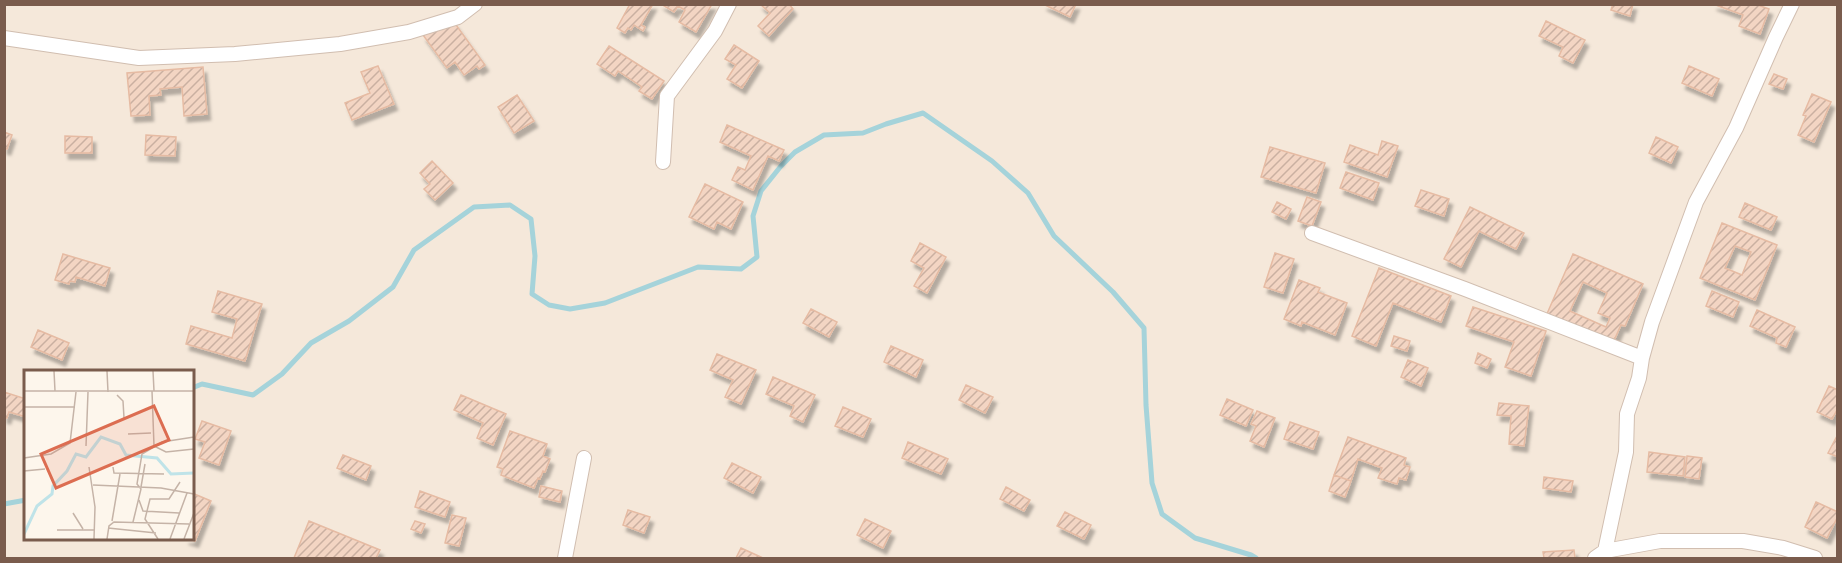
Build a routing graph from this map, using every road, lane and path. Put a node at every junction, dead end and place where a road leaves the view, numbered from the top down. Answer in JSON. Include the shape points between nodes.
{"nodes":[{"id":1,"x":475,"y":4,"type":"edge"},
{"id":2,"x":729,"y":4,"type":"edge"},
{"id":3,"x":1792,"y":4,"type":"edge"},
{"id":4,"x":4,"y":38,"type":"edge"},
{"id":5,"x":663,"y":162,"type":"dead end"},
{"id":6,"x":1312,"y":233,"type":"dead end"},
{"id":7,"x":1642,"y":358,"type":"junction"},
{"id":8,"x":584,"y":458,"type":"dead end"},
{"id":9,"x":1602,"y":556,"type":"edge"},
{"id":10,"x":565,"y":558,"type":"edge"},
{"id":11,"x":1815,"y":558,"type":"edge"}],
"edges":[{"from":1,"to":4,"type":"street","via":[[458,17],[409,32],[340,44],[235,54],[138,58]]},
{"from":2,"to":5,"type":"street","via":[[715,31],[667,96]]},
{"from":3,"to":7,"type":"street","via":[[1736,128],[1696,202]]},
{"from":6,"to":7,"type":"street"},
{"from":7,"to":9,"type":"street"},
{"from":8,"to":10,"type":"street"},
{"from":9,"to":11,"type":"street","via":[[1660,541],[1743,541]]}]}
